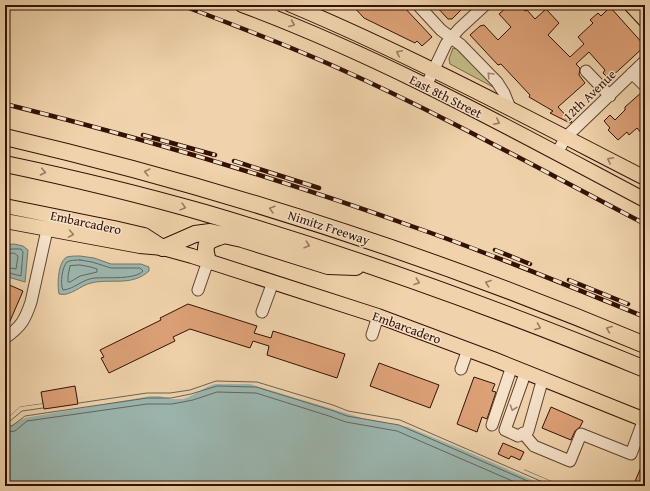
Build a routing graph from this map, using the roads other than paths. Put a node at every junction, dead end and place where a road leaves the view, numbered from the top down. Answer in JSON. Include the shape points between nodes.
{"nodes":[{"id":1,"x":242,"y":5,"type":"edge"},
{"id":2,"x":291,"y":5,"type":"edge"},
{"id":3,"x":418,"y":5,"type":"edge"},
{"id":4,"x":485,"y":5,"type":"edge"},
{"id":5,"x":631,"y":5,"type":"edge"},
{"id":6,"x":272,"y":10,"type":"edge"},
{"id":7,"x":645,"y":20,"type":"edge"},
{"id":8,"x":452,"y":38,"type":"junction"},
{"id":9,"x":645,"y":61,"type":"edge"},
{"id":10,"x":434,"y":70,"type":"junction"},
{"id":11,"x":586,"y":71,"type":"dead end"},
{"id":12,"x":632,"y":73,"type":"junction"},
{"id":13,"x":426,"y":86,"type":"junction"},
{"id":14,"x":645,"y":86,"type":"edge"},
{"id":15,"x":610,"y":96,"type":"junction"},
{"id":16,"x":510,"y":108,"type":"junction"},
{"id":17,"x":5,"y":133,"type":"edge"},
{"id":18,"x":5,"y":137,"type":"edge"},
{"id":19,"x":566,"y":137,"type":"junction"},
{"id":20,"x":64,"y":151,"type":"junction"},
{"id":21,"x":557,"y":153,"type":"junction"},
{"id":22,"x":5,"y":164,"type":"edge"},
{"id":23,"x":645,"y":178,"type":"edge"},
{"id":24,"x":645,"y":200,"type":"edge"},
{"id":25,"x":5,"y":206,"type":"edge"},
{"id":26,"x":5,"y":221,"type":"edge"},
{"id":27,"x":47,"y":230,"type":"junction"},
{"id":28,"x":225,"y":235,"type":"junction"},
{"id":29,"x":163,"y":248,"type":"junction"},
{"id":30,"x":208,"y":261,"type":"junction"},
{"id":31,"x":380,"y":268,"type":"junction"},
{"id":32,"x":273,"y":282,"type":"junction"},
{"id":33,"x":198,"y":290,"type":"dead end"},
{"id":34,"x":262,"y":312,"type":"dead end"},
{"id":35,"x":378,"y":316,"type":"junction"},
{"id":36,"x":372,"y":335,"type":"dead end"},
{"id":37,"x":5,"y":338,"type":"edge"},
{"id":38,"x":645,"y":344,"type":"edge"},
{"id":39,"x":468,"y":349,"type":"junction"},
{"id":40,"x":512,"y":366,"type":"junction"},
{"id":41,"x":461,"y":369,"type":"dead end"},
{"id":42,"x":645,"y":369,"type":"edge"},
{"id":43,"x":526,"y":371,"type":"junction"},
{"id":44,"x":543,"y":378,"type":"junction"},
{"id":45,"x":645,"y":419,"type":"edge"},
{"id":46,"x":492,"y":425,"type":"dead end"},
{"id":47,"x":523,"y":433,"type":"junction"}],
"edges":[{"from":1,"to":6,"type":"main road","name":"East 8th Street"},
{"from":10,"to":2,"type":"main road","name":"East 8th Street","one_way":true},
{"from":3,"to":8,"type":"street"},
{"from":4,"to":8,"type":"street"},
{"from":5,"to":7,"type":"main road"},
{"from":6,"to":13,"type":"main road","name":"East 8th Street","one_way":true},
{"from":8,"to":10,"type":"street","via":[[446,44]]},
{"from":16,"to":8,"type":"street","one_way":true,"via":[[497,82]]},
{"from":9,"to":12,"type":"street","name":"12th Avenue"},
{"from":10,"to":13,"type":"street"},
{"from":10,"to":16,"type":"main road","name":"East 8th Street"},
{"from":11,"to":15,"type":"street"},
{"from":12,"to":14,"type":"street"},
{"from":12,"to":15,"type":"street","name":"12th Avenue"},
{"from":13,"to":21,"type":"main road","name":"East 8th Street","one_way":true},
{"from":15,"to":19,"type":"street","name":"12th Avenue"},
{"from":16,"to":19,"type":"main road","name":"East 8th Street"},
{"from":17,"to":20,"type":"highway"},
{"from":18,"to":20,"type":"highway","name":"Nimitz Freeway"},
{"from":19,"to":21,"type":"street","name":"12th Avenue"},
{"from":23,"to":19,"type":"main road","name":"East 8th Street","one_way":true},
{"from":38,"to":20,"type":"highway","name":"Nimitz Freeway","one_way":true,"via":[[523,296],[287,213]]},
{"from":21,"to":24,"type":"main road","name":"East 8th Street"},
{"from":22,"to":31,"type":"highway","name":"Nimitz Freeway","one_way":true,"via":[[204,213]]},
{"from":25,"to":29,"type":"main road","name":"Embarcadero","via":[[144,235]]},
{"from":26,"to":27,"type":"main road","name":"Embarcadero"},
{"from":27,"to":29,"type":"main road","name":"Embarcadero","one_way":true},
{"from":27,"to":37,"type":"street","via":[[28,312],[16,330]]},
{"from":28,"to":29,"type":"highway","via":[[210,232],[195,234]]},
{"from":28,"to":30,"type":"highway","via":[[208,242],[205,248]]},
{"from":28,"to":31,"type":"highway","via":[[328,266]]},
{"from":29,"to":30,"type":"main road","name":"Embarcadero"},
{"from":30,"to":32,"type":"main road","name":"Embarcadero"},
{"from":30,"to":33,"type":"street"},
{"from":31,"to":42,"type":"highway","name":"Nimitz Freeway","one_way":true},
{"from":32,"to":34,"type":"street"},
{"from":32,"to":35,"type":"main road","name":"Embarcadero"},
{"from":35,"to":36,"type":"street"},
{"from":35,"to":39,"type":"main road","name":"Embarcadero"},
{"from":39,"to":40,"type":"main road","name":"Embarcadero"},
{"from":39,"to":41,"type":"street"},
{"from":40,"to":43,"type":"main road","name":"Embarcadero"},
{"from":40,"to":46,"type":"street"},
{"from":43,"to":44,"type":"main road","name":"Embarcadero"},
{"from":43,"to":47,"type":"street","one_way":true,"via":[[505,430],[518,436]]},
{"from":44,"to":45,"type":"main road","name":"Embarcadero"},
{"from":44,"to":47,"type":"street","via":[[528,431]]},
{"from":45,"to":47,"type":"street","via":[[631,454],[581,434],[570,461],[534,446]]}]}
